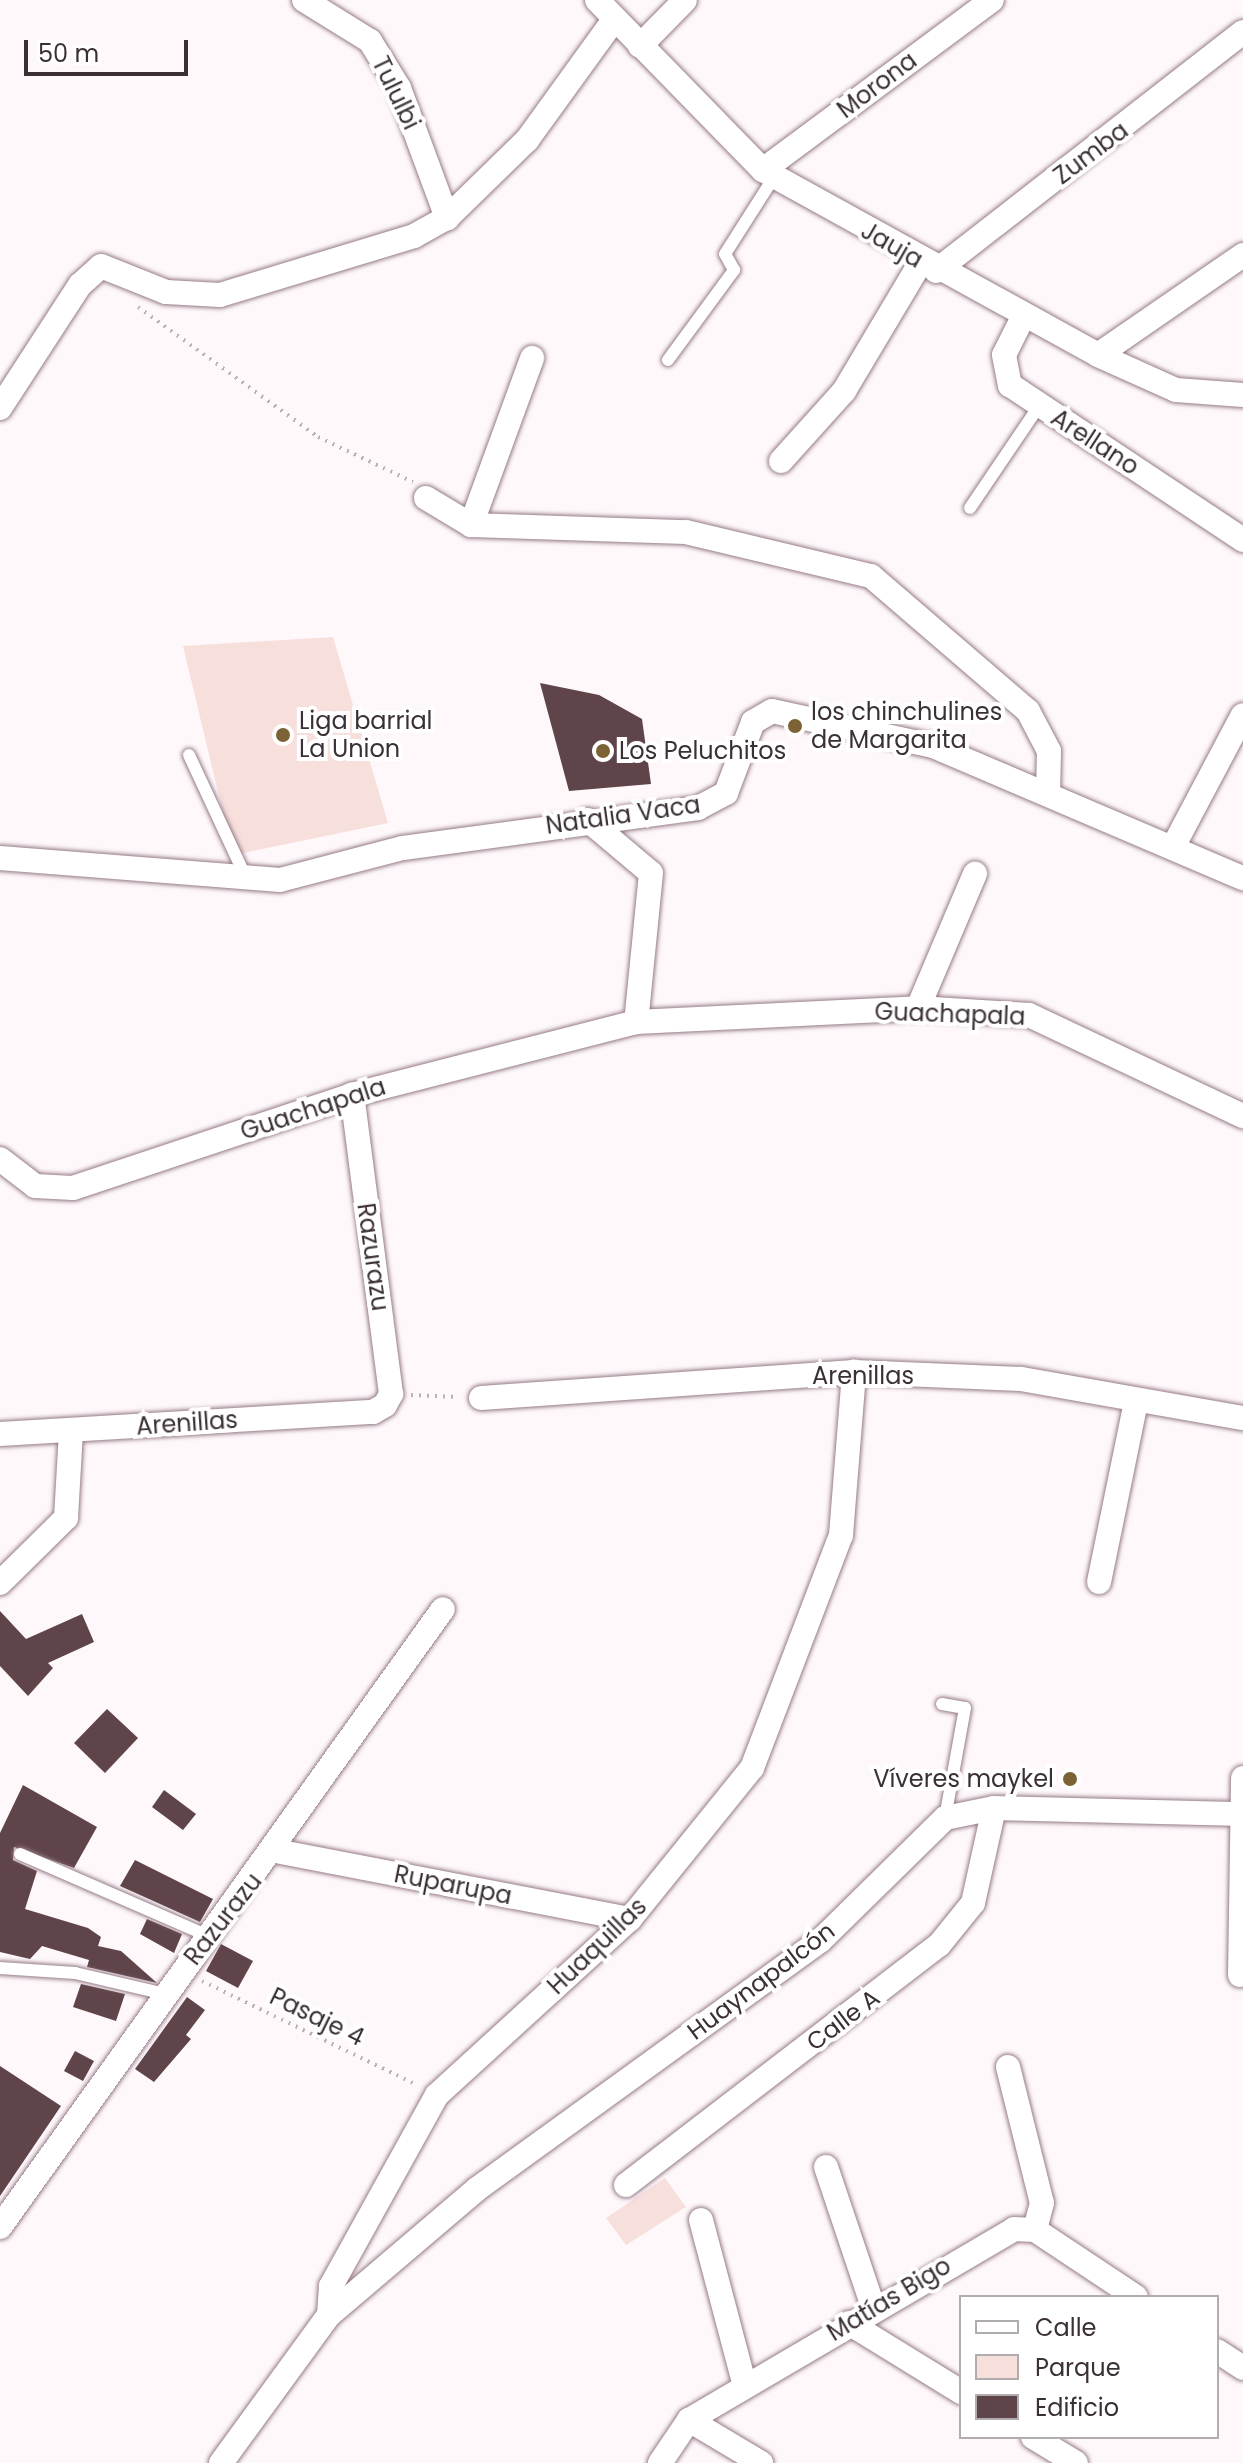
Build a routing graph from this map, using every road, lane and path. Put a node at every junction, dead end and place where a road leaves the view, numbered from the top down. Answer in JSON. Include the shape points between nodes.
{"nodes":[{"id":1,"x":304,"y":0,"type":"edge"},
{"id":2,"x":597,"y":0,"type":"edge"},
{"id":3,"x":685,"y":0,"type":"edge"},
{"id":4,"x":992,"y":0,"type":"edge"},
{"id":5,"x":614,"y":20,"type":"junction"},
{"id":6,"x":1243,"y":32,"type":"edge"},
{"id":7,"x":640,"y":46,"type":"junction"},
{"id":8,"x":768,"y":174,"type":"junction"},
{"id":9,"x":447,"y":218,"type":"junction"},
{"id":10,"x":1243,"y":255,"type":"edge"},
{"id":11,"x":929,"y":266,"type":"junction"},
{"id":12,"x":129,"y":300,"type":"dead end"},
{"id":13,"x":1023,"y":317,"type":"junction"},
{"id":14,"x":1098,"y":355,"type":"junction"},
{"id":15,"x":532,"y":358,"type":"dead end"},
{"id":16,"x":668,"y":360,"type":"dead end"},
{"id":17,"x":1243,"y":395,"type":"edge"},
{"id":18,"x":1039,"y":406,"type":"junction"},
{"id":19,"x":0,"y":408,"type":"edge"},
{"id":20,"x":781,"y":461,"type":"dead end"},
{"id":21,"x":426,"y":498,"type":"joint"},
{"id":22,"x":970,"y":508,"type":"dead end"},
{"id":23,"x":471,"y":525,"type":"junction"},
{"id":24,"x":1243,"y":540,"type":"edge"},
{"id":25,"x":1243,"y":715,"type":"edge"},
{"id":26,"x":189,"y":755,"type":"dead end"},
{"id":27,"x":1048,"y":794,"type":"junction"},
{"id":28,"x":588,"y":820,"type":"junction"},
{"id":29,"x":1173,"y":847,"type":"junction"},
{"id":30,"x":0,"y":858,"type":"edge"},
{"id":31,"x":975,"y":874,"type":"dead end"},
{"id":32,"x":1243,"y":878,"type":"edge"},
{"id":33,"x":248,"y":881,"type":"junction"},
{"id":34,"x":918,"y":1008,"type":"junction"},
{"id":35,"x":636,"y":1022,"type":"junction"},
{"id":36,"x":352,"y":1095,"type":"junction"},
{"id":37,"x":1243,"y":1116,"type":"edge"},
{"id":38,"x":0,"y":1159,"type":"edge"},
{"id":39,"x":854,"y":1372,"type":"junction"},
{"id":40,"x":391,"y":1394,"type":"junction"},
{"id":41,"x":481,"y":1398,"type":"joint"},
{"id":42,"x":1136,"y":1402,"type":"junction"},
{"id":43,"x":1243,"y":1418,"type":"edge"},
{"id":44,"x":71,"y":1431,"type":"junction"},
{"id":45,"x":0,"y":1434,"type":"edge"},
{"id":46,"x":1099,"y":1582,"type":"dead end"},
{"id":47,"x":0,"y":1583,"type":"edge"},
{"id":48,"x":443,"y":1609,"type":"dead end"},
{"id":49,"x":942,"y":1704,"type":"dead end"},
{"id":50,"x":1243,"y":1778,"type":"edge"},
{"id":51,"x":994,"y":1808,"type":"junction"},
{"id":52,"x":1242,"y":1814,"type":"edge"},
{"id":53,"x":945,"y":1818,"type":"junction"},
{"id":54,"x":276,"y":1851,"type":"junction"},
{"id":55,"x":20,"y":1854,"type":"dead end"},
{"id":56,"x":630,"y":1919,"type":"junction"},
{"id":57,"x":209,"y":1936,"type":"junction"},
{"id":58,"x":0,"y":1968,"type":"edge"},
{"id":59,"x":182,"y":1971,"type":"junction"},
{"id":60,"x":1240,"y":1975,"type":"dead end"},
{"id":61,"x":165,"y":1994,"type":"junction"},
{"id":62,"x":1008,"y":2067,"type":"dead end"},
{"id":63,"x":437,"y":2095,"type":"junction"},
{"id":64,"x":826,"y":2167,"type":"dead end"},
{"id":65,"x":626,"y":2185,"type":"dead end"},
{"id":66,"x":701,"y":2220,"type":"dead end"},
{"id":67,"x":0,"y":2227,"type":"edge"},
{"id":68,"x":1035,"y":2230,"type":"junction"},
{"id":69,"x":1133,"y":2295,"type":"edge"},
{"id":70,"x":873,"y":2307,"type":"junction"},
{"id":71,"x":329,"y":2315,"type":"junction"},
{"id":72,"x":849,"y":2323,"type":"junction"},
{"id":73,"x":1219,"y":2352,"type":"edge"},
{"id":74,"x":1243,"y":2368,"type":"edge"},
{"id":75,"x":745,"y":2386,"type":"junction"},
{"id":76,"x":959,"y":2391,"type":"edge"},
{"id":77,"x":689,"y":2420,"type":"junction"},
{"id":78,"x":1036,"y":2439,"type":"edge"},
{"id":79,"x":221,"y":2463,"type":"edge"},
{"id":80,"x":660,"y":2463,"type":"edge"},
{"id":81,"x":761,"y":2463,"type":"edge"},
{"id":82,"x":1076,"y":2463,"type":"edge"}],
"edges":[{"from":1,"to":9,"type":"street","name":"Tululbi","via":[[370,41],[399,88]]},
{"from":2,"to":5,"type":"street","name":"Jauja"},
{"from":3,"to":7,"type":"street"},
{"from":4,"to":8,"type":"street","name":"Morona"},
{"from":5,"to":7,"type":"street","name":"Jauja"},
{"from":5,"to":9,"type":"street","via":[[527,140]]},
{"from":6,"to":11,"type":"street","name":"Zumba"},
{"from":7,"to":8,"type":"street","name":"Jauja"},
{"from":8,"to":11,"type":"street","name":"Jauja"},
{"from":8,"to":16,"type":"lane","via":[[725,254],[734,270]]},
{"from":9,"to":19,"type":"street","via":[[414,236],[220,295],[166,292],[101,266],[80,285]]},
{"from":10,"to":14,"type":"street"},
{"from":11,"to":13,"type":"street","name":"Jauja"},
{"from":11,"to":20,"type":"street","via":[[844,391]]},
{"from":12,"to":21,"type":"path","via":[[318,437],[409,478]]},
{"from":13,"to":14,"type":"street","name":"Jauja"},
{"from":13,"to":18,"type":"street","name":"Arellano","via":[[1002,364],[1010,385]]},
{"from":14,"to":17,"type":"street","name":"Jauja","via":[[1176,390]]},
{"from":15,"to":23,"type":"street"},
{"from":18,"to":22,"type":"lane"},
{"from":18,"to":24,"type":"street","name":"Arellano"},
{"from":21,"to":23,"type":"street"},
{"from":23,"to":27,"type":"street","via":[[686,532],[871,576],[1028,711],[1049,751]]},
{"from":25,"to":29,"type":"street"},
{"from":26,"to":33,"type":"lane"},
{"from":27,"to":28,"type":"street","name":"Natalia Vaca","via":[[933,746],[772,711],[753,722],[733,783],[713,802]]},
{"from":27,"to":29,"type":"street","name":"Natalia Vaca"},
{"from":28,"to":33,"type":"street","name":"Natalia Vaca"},
{"from":28,"to":35,"type":"street","via":[[651,873]]},
{"from":29,"to":32,"type":"street","name":"Natalia Vaca"},
{"from":30,"to":33,"type":"street","name":"Natalia Vaca"},
{"from":31,"to":34,"type":"street"},
{"from":34,"to":35,"type":"street","name":"Guachapala"},
{"from":34,"to":37,"type":"street","name":"Guachapala","via":[[1044,1020]]},
{"from":35,"to":36,"type":"street","name":"Guachapala"},
{"from":36,"to":38,"type":"street","name":"Guachapala","via":[[73,1188],[35,1186]]},
{"from":36,"to":40,"type":"street","name":"Razurazu"},
{"from":39,"to":41,"type":"street","name":"Arenillas"},
{"from":39,"to":42,"type":"street","name":"Arenillas","via":[[1021,1379]]},
{"from":39,"to":56,"type":"street","name":"Huaquillas","via":[[841,1535],[770,1733],[752,1768]]},
{"from":40,"to":41,"type":"path"},
{"from":40,"to":44,"type":"street","name":"Arenillas","via":[[373,1412]]},
{"from":42,"to":43,"type":"street","name":"Arenillas"},
{"from":42,"to":46,"type":"street"},
{"from":44,"to":45,"type":"street","name":"Arenillas"},
{"from":44,"to":47,"type":"street","via":[[66,1518]]},
{"from":48,"to":54,"type":"street","name":"Razurazu"},
{"from":49,"to":53,"type":"lane","via":[[965,1708]]},
{"from":50,"to":52,"type":"street"},
{"from":51,"to":52,"type":"street"},
{"from":51,"to":53,"type":"street"},
{"from":51,"to":65,"type":"street","name":"Calle A","via":[[973,1903],[939,1945]]},
{"from":52,"to":60,"type":"street"},
{"from":53,"to":71,"type":"street","name":"Huaynapalcón","via":[[820,1941],[477,2189]]},
{"from":54,"to":56,"type":"street","name":"Ruparupa"},
{"from":54,"to":57,"type":"street","name":"Razurazu"},
{"from":55,"to":57,"type":"lane"},
{"from":56,"to":63,"type":"street","name":"Huaquillas"},
{"from":57,"to":59,"type":"street","name":"Razurazu"},
{"from":58,"to":61,"type":"lane","via":[[75,1973]]},
{"from":59,"to":61,"type":"street","name":"Razurazu"},
{"from":59,"to":63,"type":"path","name":"Pasaje 4"},
{"from":61,"to":67,"type":"street","name":"Razurazu"},
{"from":62,"to":68,"type":"street","via":[[1042,2203]]},
{"from":63,"to":71,"type":"street","name":"Huaquillas","via":[[331,2286]]},
{"from":64,"to":70,"type":"street"},
{"from":66,"to":75,"type":"street"},
{"from":68,"to":69,"type":"street"},
{"from":68,"to":70,"type":"street","name":"Matías Bigo","via":[[993,2237]]},
{"from":70,"to":72,"type":"street","name":"Matías Bigo"},
{"from":71,"to":79,"type":"street","name":"Huaquillas"},
{"from":72,"to":75,"type":"street","name":"Matías Bigo"},
{"from":72,"to":76,"type":"street"},
{"from":73,"to":74,"type":"street"},
{"from":75,"to":77,"type":"street","name":"Matías Bigo"},
{"from":77,"to":80,"type":"street","name":"Matías Bigo"},
{"from":77,"to":81,"type":"street"},
{"from":78,"to":82,"type":"street"}]}
